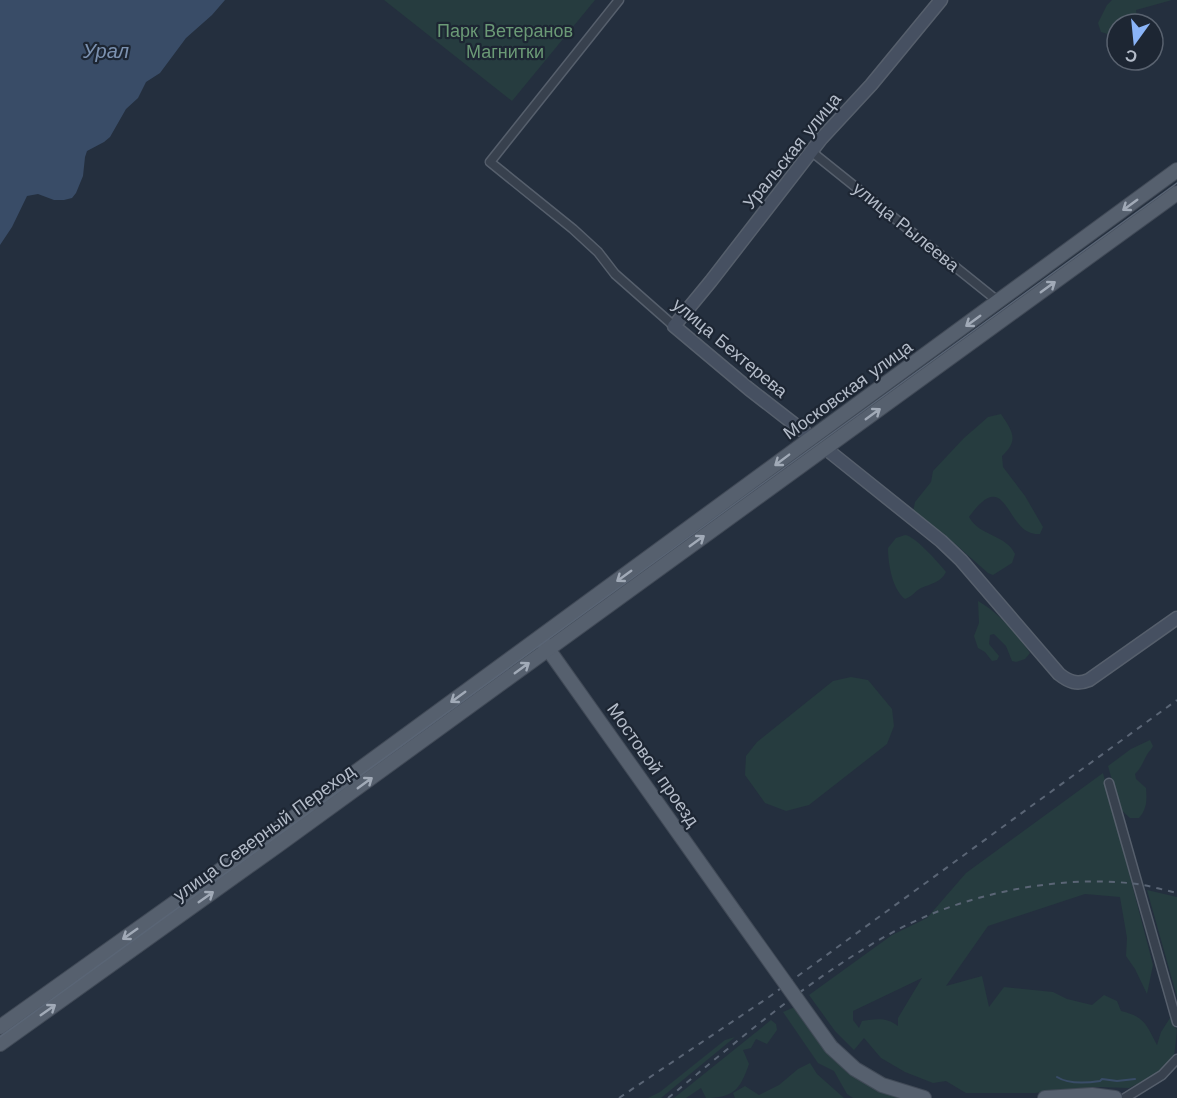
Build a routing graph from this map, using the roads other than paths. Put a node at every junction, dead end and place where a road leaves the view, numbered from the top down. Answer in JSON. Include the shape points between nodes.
{"nodes":[{"id":1,"x":619,"y":0,"type":"edge"},
{"id":2,"x":941,"y":0,"type":"edge"},
{"id":3,"x":812,"y":152,"type":"junction"},
{"id":4,"x":1177,"y":170,"type":"edge"},
{"id":5,"x":1177,"y":193,"type":"edge"},
{"id":6,"x":999,"y":302,"type":"junction"},
{"id":7,"x":674,"y":326,"type":"junction"},
{"id":8,"x":812,"y":438,"type":"junction"},
{"id":9,"x":825,"y":448,"type":"junction"},
{"id":10,"x":1177,"y":618,"type":"edge"},
{"id":11,"x":539,"y":638,"type":"junction"},
{"id":12,"x":548,"y":650,"type":"junction"},
{"id":13,"x":1109,"y":783,"type":"dead end"},
{"id":14,"x":1177,"y":1022,"type":"edge"},
{"id":15,"x":0,"y":1027,"type":"edge"},
{"id":16,"x":0,"y":1044,"type":"edge"},
{"id":17,"x":1177,"y":1059,"type":"edge"},
{"id":18,"x":924,"y":1098,"type":"edge"},
{"id":19,"x":1045,"y":1098,"type":"edge"},
{"id":20,"x":1115,"y":1098,"type":"edge"},
{"id":21,"x":1125,"y":1098,"type":"edge"}],
"edges":[{"from":1,"to":7,"type":"street","name":"улица Бехтерева","via":[[490,162],[573,229],[615,274]]},
{"from":2,"to":3,"type":"street","name":"Уральская улица"},
{"from":3,"to":6,"type":"street","name":"улица Рылеева"},
{"from":3,"to":7,"type":"street","name":"Уральская улица"},
{"from":4,"to":6,"type":"main road","name":"Московская улица","one_way":true},
{"from":9,"to":5,"type":"main road","name":"Московская улица","one_way":true},
{"from":6,"to":8,"type":"main road","name":"Московская улица","one_way":true},
{"from":7,"to":8,"type":"street","name":"улица Бехтерева"},
{"from":8,"to":9,"type":"main road","name":"улица Бехтерева"},
{"from":8,"to":11,"type":"main road","name":"Московская улица","one_way":true},
{"from":9,"to":10,"type":"street","name":"улица Бехтерева","via":[[942,542],[1067,680],[1085,682]]},
{"from":12,"to":9,"type":"main road","name":"Московская улица","one_way":true},
{"from":11,"to":12,"type":"main road","name":"Мостовой проезд"},
{"from":11,"to":15,"type":"main road","name":"улица Северный Переход","one_way":true},
{"from":16,"to":12,"type":"main road","name":"улица Северный Переход","one_way":true},
{"from":12,"to":18,"type":"main road","name":"Мостовой проезд","bridge":true,"via":[[831,1047],[855,1070],[882,1085]]},
{"from":13,"to":14,"type":"street"},
{"from":17,"to":21,"type":"street","via":[[1162,1075]]},
{"from":19,"to":20,"type":"main road"}]}
